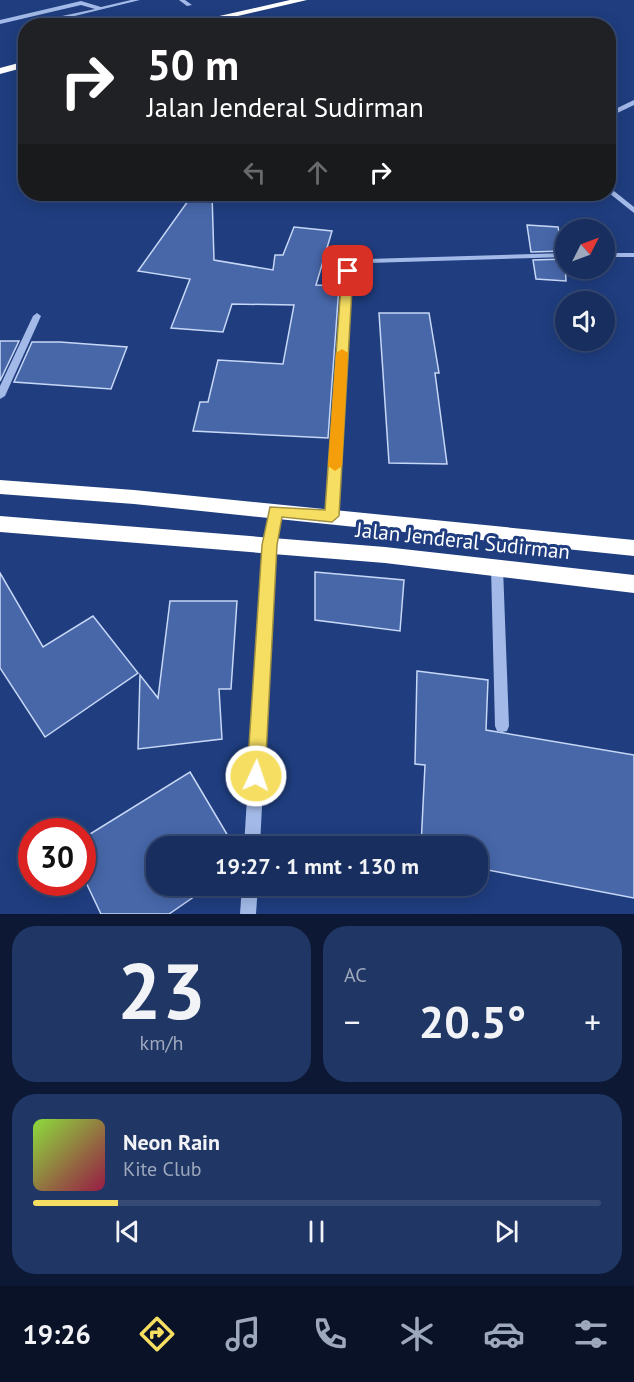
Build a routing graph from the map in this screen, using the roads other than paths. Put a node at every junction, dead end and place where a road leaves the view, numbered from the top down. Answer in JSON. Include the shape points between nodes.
{"nodes":[{"id":1,"x":136,"y":0,"type":"edge"},
{"id":2,"x":182,"y":0,"type":"edge"},
{"id":3,"x":303,"y":0,"type":"edge"},
{"id":4,"x":189,"y":5,"type":"dead end"},
{"id":5,"x":101,"y":9,"type":"junction"},
{"id":6,"x":59,"y":18,"type":"edge"},
{"id":7,"x":217,"y":18,"type":"edge"},
{"id":8,"x":0,"y":22,"type":"edge"},
{"id":9,"x":18,"y":66,"type":"edge"},
{"id":10,"x":0,"y":71,"type":"edge"},
{"id":11,"x":634,"y":102,"type":"edge"},
{"id":12,"x":616,"y":111,"type":"edge"},
{"id":13,"x":616,"y":195,"type":"edge"},
{"id":14,"x":634,"y":212,"type":"edge"},
{"id":15,"x":555,"y":255,"type":"edge"},
{"id":16,"x":615,"y":255,"type":"edge"},
{"id":17,"x":634,"y":255,"type":"edge"},
{"id":18,"x":37,"y":316,"type":"dead end"},
{"id":19,"x":0,"y":396,"type":"edge"},
{"id":20,"x":0,"y":488,"type":"edge"},
{"id":21,"x":275,"y":511,"type":"junction"},
{"id":22,"x":332,"y":516,"type":"junction"},
{"id":23,"x":0,"y":524,"type":"edge"},
{"id":24,"x":269,"y":545,"type":"junction"},
{"id":25,"x":634,"y":548,"type":"edge"},
{"id":26,"x":496,"y":568,"type":"junction"},
{"id":27,"x":634,"y":584,"type":"edge"},
{"id":28,"x":502,"y":726,"type":"dead end"},
{"id":29,"x":253,"y":836,"type":"edge"},
{"id":30,"x":249,"y":896,"type":"edge"},
{"id":31,"x":248,"y":914,"type":"edge"}],
"edges":[{"from":1,"to":5,"type":"street"},
{"from":2,"to":4,"type":"street"},
{"from":3,"to":7,"type":"highway"},
{"from":5,"to":6,"type":"street"},
{"from":5,"to":8,"type":"street","via":[[81,3]]},
{"from":9,"to":10,"type":"highway"},
{"from":11,"to":12,"type":"street"},
{"from":13,"to":14,"type":"street"},
{"from":15,"to":22,"type":"street","via":[[367,261],[351,267],[346,280]]},
{"from":16,"to":17,"type":"street"},
{"from":18,"to":19,"type":"street"},
{"from":20,"to":21,"type":"highway","name":"Jalan Jenderal Sudirman"},
{"from":21,"to":22,"type":"highway","name":"Jalan Jenderal Sudirman"},
{"from":21,"to":24,"type":"street"},
{"from":22,"to":25,"type":"highway","name":"Jalan Jenderal Sudirman"},
{"from":23,"to":24,"type":"highway","name":"Jalan Jenderal Sudirman"},
{"from":24,"to":26,"type":"highway","name":"Jalan Jenderal Sudirman"},
{"from":24,"to":29,"type":"street"},
{"from":26,"to":27,"type":"highway","name":"Jalan Jenderal Sudirman"},
{"from":26,"to":28,"type":"street"},
{"from":30,"to":31,"type":"street"}]}
